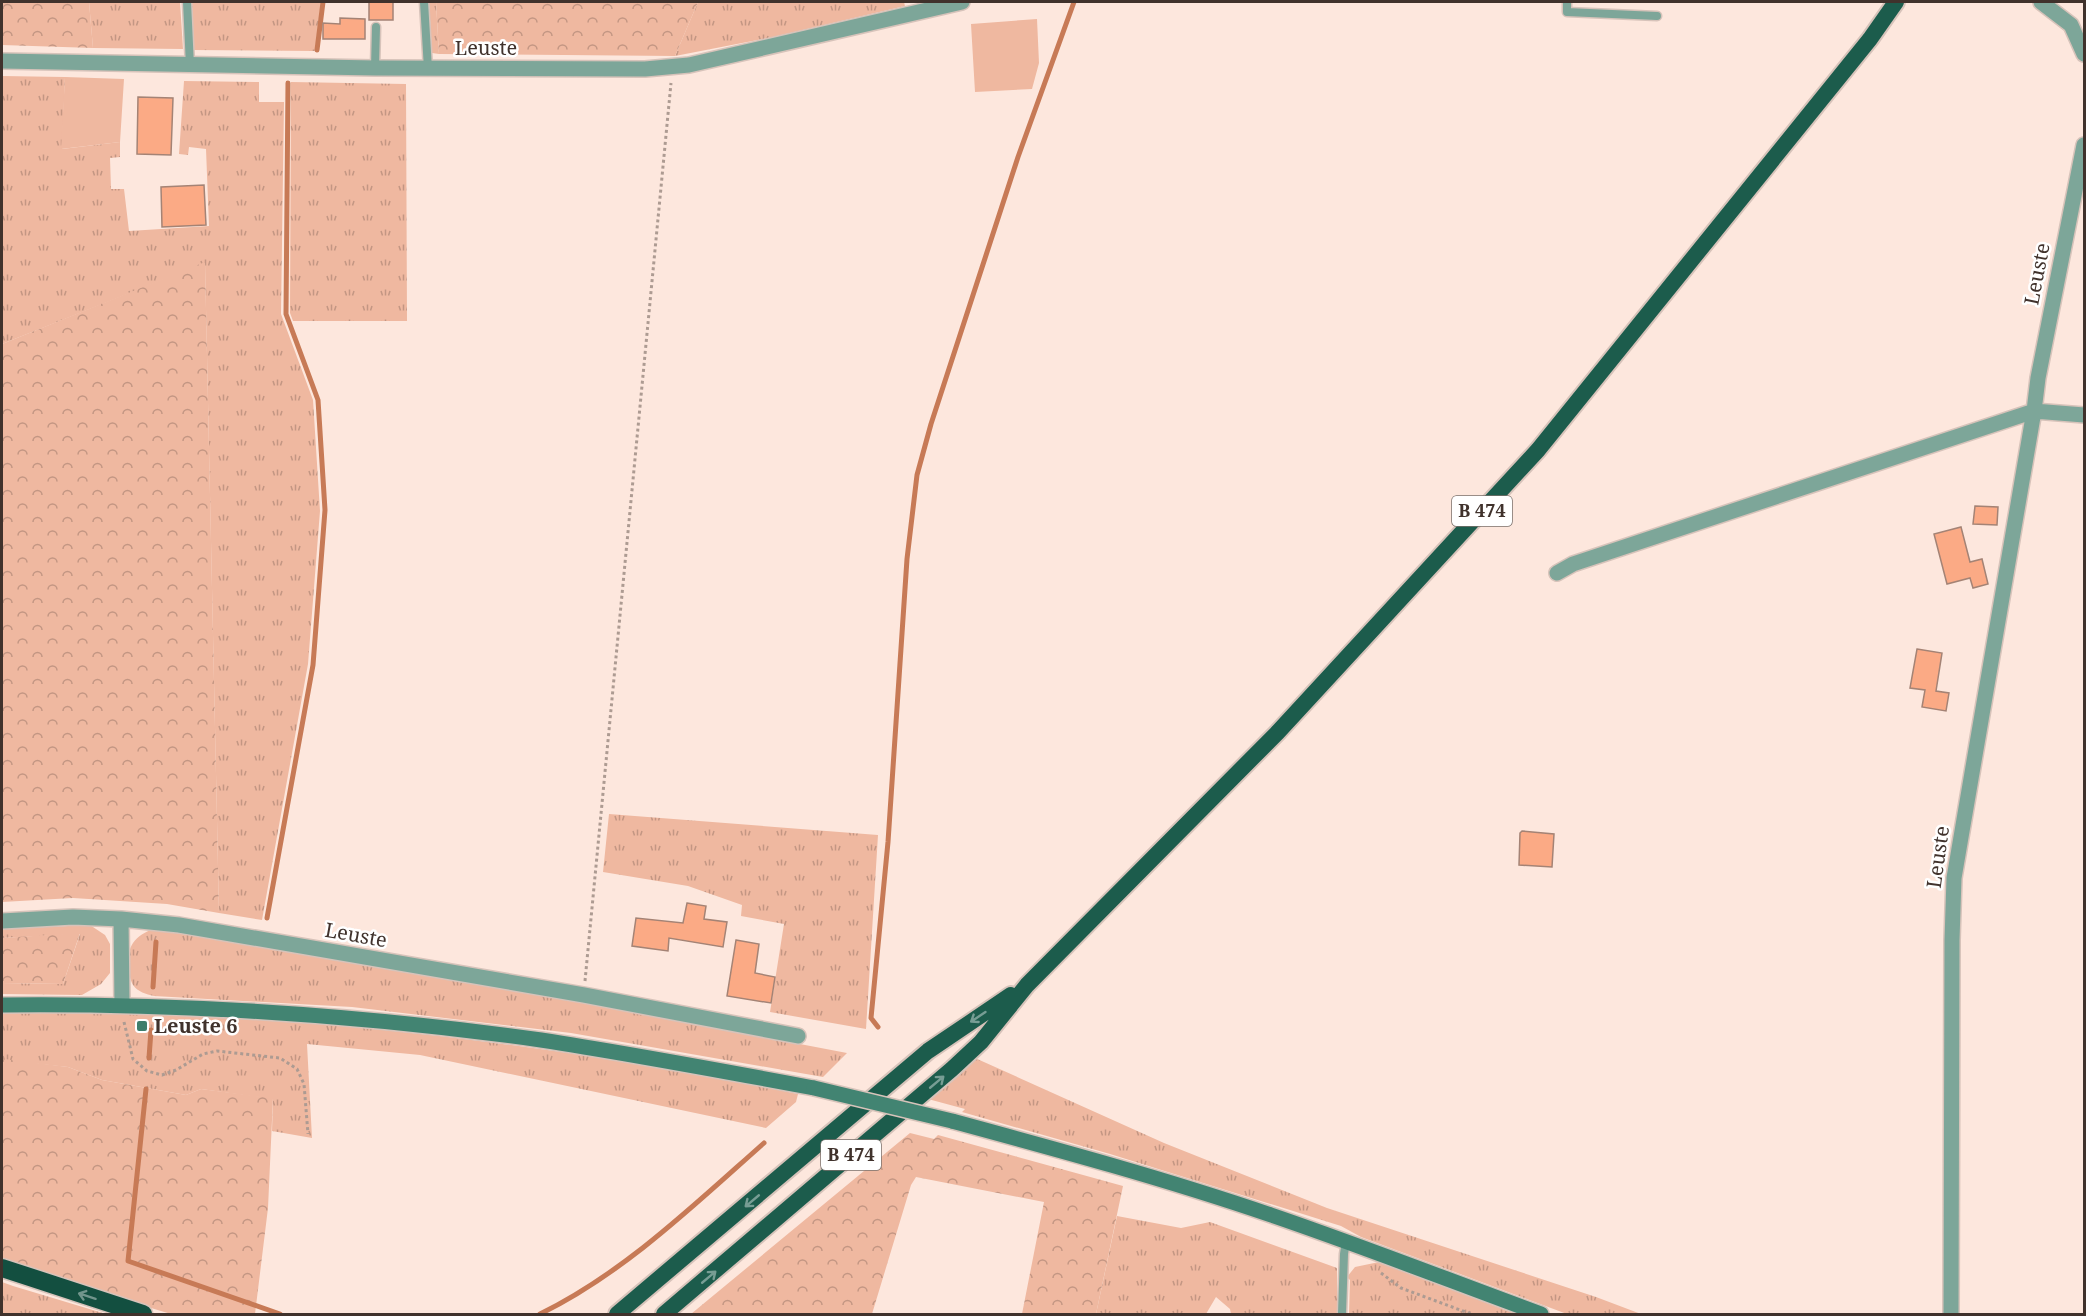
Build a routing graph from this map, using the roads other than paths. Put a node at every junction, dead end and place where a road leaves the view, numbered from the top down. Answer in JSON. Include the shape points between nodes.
{"nodes":[{"id":1,"x":187,"y":2,"type":"edge"},
{"id":2,"x":424,"y":2,"type":"edge"},
{"id":3,"x":962,"y":2,"type":"edge"},
{"id":4,"x":1567,"y":2,"type":"edge"},
{"id":5,"x":1896,"y":2,"type":"edge"},
{"id":6,"x":2041,"y":2,"type":"edge"},
{"id":7,"x":1657,"y":16,"type":"dead end"},
{"id":8,"x":376,"y":27,"type":"dead end"},
{"id":9,"x":2080,"y":32,"type":"edge"},
{"id":10,"x":2085,"y":54,"type":"edge"},
{"id":11,"x":2,"y":61,"type":"edge"},
{"id":12,"x":190,"y":66,"type":"junction"},
{"id":13,"x":375,"y":68,"type":"junction"},
{"id":14,"x":428,"y":69,"type":"junction"},
{"id":15,"x":2085,"y":145,"type":"edge"},
{"id":16,"x":2034,"y":411,"type":"junction"},
{"id":17,"x":2085,"y":416,"type":"edge"},
{"id":18,"x":1557,"y":573,"type":"dead end"},
{"id":19,"x":120,"y":919,"type":"junction"},
{"id":20,"x":2,"y":921,"type":"edge"},
{"id":21,"x":1027,"y":985,"type":"junction"},
{"id":22,"x":2,"y":1005,"type":"edge"},
{"id":23,"x":122,"y":1005,"type":"junction"},
{"id":24,"x":798,"y":1036,"type":"dead end"},
{"id":25,"x":1346,"y":1241,"type":"junction"},
{"id":26,"x":2,"y":1268,"type":"edge"},
{"id":27,"x":142,"y":1314,"type":"edge"},
{"id":28,"x":617,"y":1314,"type":"edge"},
{"id":29,"x":664,"y":1314,"type":"edge"},
{"id":30,"x":1342,"y":1314,"type":"edge"},
{"id":31,"x":1541,"y":1314,"type":"edge"},
{"id":32,"x":1951,"y":1314,"type":"edge"}],
"edges":[{"from":1,"to":12,"type":"lane"},
{"from":2,"to":14,"type":"lane"},
{"from":3,"to":14,"type":"street","name":"Leuste","via":[[689,65],[645,69]]},
{"from":4,"to":7,"type":"lane","via":[[1567,12]]},
{"from":5,"to":21,"type":"highway","number":"B 474","via":[[1538,450],[1278,732]]},
{"from":6,"to":9,"type":"street"},
{"from":8,"to":13,"type":"lane"},
{"from":9,"to":10,"type":"street"},
{"from":11,"to":12,"type":"street","name":"Leuste"},
{"from":12,"to":13,"type":"street","name":"Leuste"},
{"from":13,"to":14,"type":"street","name":"Leuste"},
{"from":15,"to":16,"type":"street","name":"Leuste"},
{"from":16,"to":17,"type":"street"},
{"from":16,"to":18,"type":"street","via":[[1573,564]]},
{"from":16,"to":32,"type":"street","name":"Leuste","via":[[1954,878]]},
{"from":19,"to":20,"type":"street","name":"Leuste"},
{"from":19,"to":23,"type":"street"},
{"from":19,"to":24,"type":"street","name":"Leuste","via":[[179,925]]},
{"from":21,"to":28,"type":"highway","number":"B 474","one_way":true,"via":[[928,1051]]},
{"from":29,"to":21,"type":"highway","number":"B 474","one_way":true,"via":[[952,1069],[981,1042]]},
{"from":22,"to":23,"type":"main road"},
{"from":23,"to":25,"type":"main road","bridge":true,"via":[[394,1023],[539,1040],[814,1088],[952,1121],[1165,1181]]},
{"from":25,"to":30,"type":"lane"},
{"from":25,"to":31,"type":"main road"},
{"from":27,"to":26,"type":"highway","one_way":true}]}
